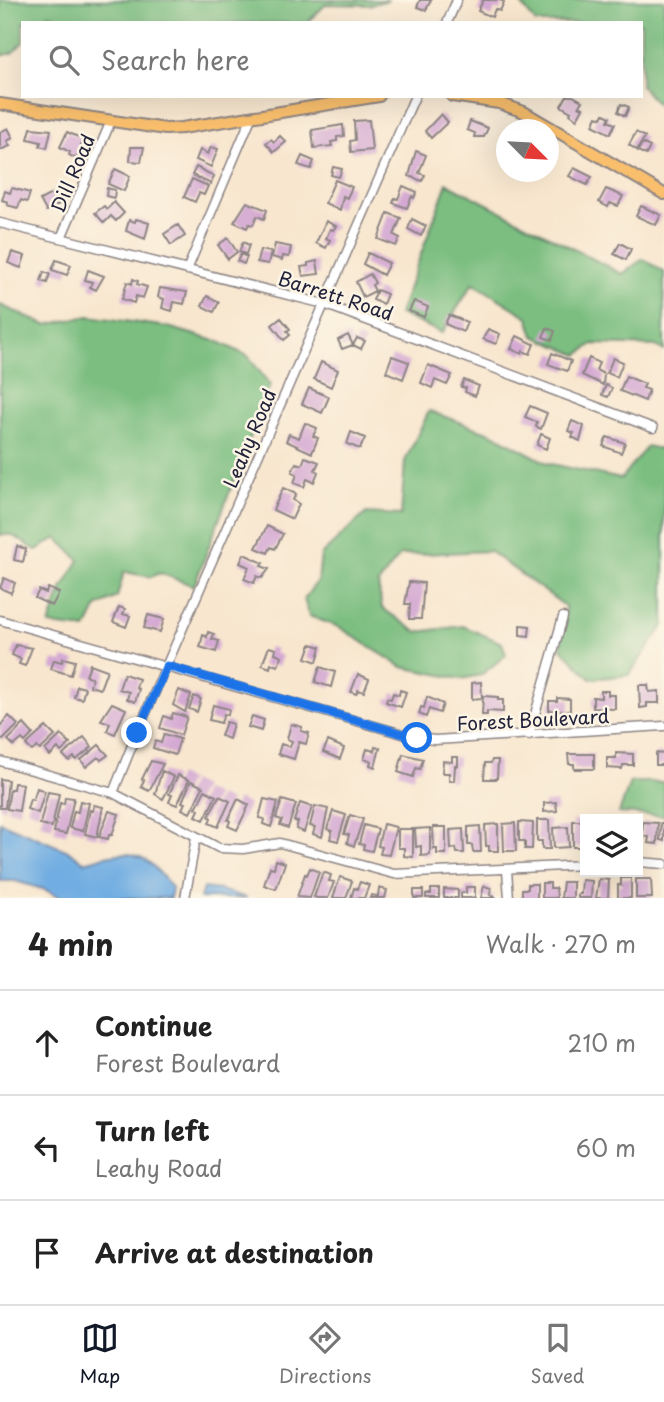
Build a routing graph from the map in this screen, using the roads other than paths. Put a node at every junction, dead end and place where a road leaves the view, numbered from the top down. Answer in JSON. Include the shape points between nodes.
{"nodes":[{"id":1,"x":457,"y":0,"type":"edge"},
{"id":2,"x":448,"y":21,"type":"edge"},
{"id":3,"x":367,"y":98,"type":"edge"},
{"id":4,"x":414,"y":98,"type":"edge"},
{"id":5,"x":465,"y":98,"type":"edge"},
{"id":6,"x":0,"y":104,"type":"edge"},
{"id":7,"x":251,"y":118,"type":"junction"},
{"id":8,"x":111,"y":121,"type":"junction"},
{"id":9,"x":664,"y":194,"type":"edge"},
{"id":10,"x":0,"y":223,"type":"edge"},
{"id":11,"x":61,"y":238,"type":"junction"},
{"id":12,"x":187,"y":270,"type":"junction"},
{"id":13,"x":324,"y":304,"type":"junction"},
{"id":14,"x":653,"y":428,"type":"dead end"},
{"id":15,"x":563,"y":617,"type":"dead end"},
{"id":16,"x":0,"y":620,"type":"edge"},
{"id":17,"x":167,"y":666,"type":"junction"},
{"id":18,"x":664,"y":726,"type":"edge"},
{"id":19,"x":529,"y":736,"type":"junction"},
{"id":20,"x":0,"y":761,"type":"edge"},
{"id":21,"x":113,"y":793,"type":"junction"},
{"id":22,"x":196,"y":838,"type":"junction"},
{"id":23,"x":643,"y":862,"type":"edge"},
{"id":24,"x":664,"y":864,"type":"edge"},
{"id":25,"x":580,"y":865,"type":"edge"},
{"id":26,"x":507,"y":870,"type":"junction"},
{"id":27,"x":185,"y":898,"type":"edge"},
{"id":28,"x":509,"y":898,"type":"edge"}],
"edges":[{"from":1,"to":2,"type":"street"},
{"from":3,"to":7,"type":"main road"},
{"from":4,"to":13,"type":"street","name":"Leahy Road"},
{"from":5,"to":9,"type":"main road","via":[[524,111]]},
{"from":6,"to":8,"type":"main road"},
{"from":7,"to":8,"type":"main road","via":[[166,129]]},
{"from":7,"to":12,"type":"street"},
{"from":8,"to":11,"type":"street","name":"Dill Road"},
{"from":10,"to":11,"type":"street","name":"Barrett Road"},
{"from":11,"to":12,"type":"street","name":"Barrett Road"},
{"from":12,"to":13,"type":"street","name":"Barrett Road"},
{"from":13,"to":14,"type":"street","name":"Barrett Road"},
{"from":13,"to":17,"type":"street","name":"Leahy Road"},
{"from":15,"to":19,"type":"street"},
{"from":16,"to":17,"type":"street","name":"Forest Boulevard"},
{"from":17,"to":19,"type":"street","name":"Forest Boulevard","via":[[417,738]]},
{"from":17,"to":21,"type":"street","name":"Leahy Road"},
{"from":18,"to":19,"type":"street","name":"Forest Boulevard"},
{"from":20,"to":21,"type":"street"},
{"from":21,"to":22,"type":"street"},
{"from":22,"to":26,"type":"street","via":[[227,850],[280,844],[394,874]]},
{"from":22,"to":27,"type":"street"},
{"from":23,"to":24,"type":"street"},
{"from":25,"to":26,"type":"street"},
{"from":26,"to":28,"type":"street"}]}
